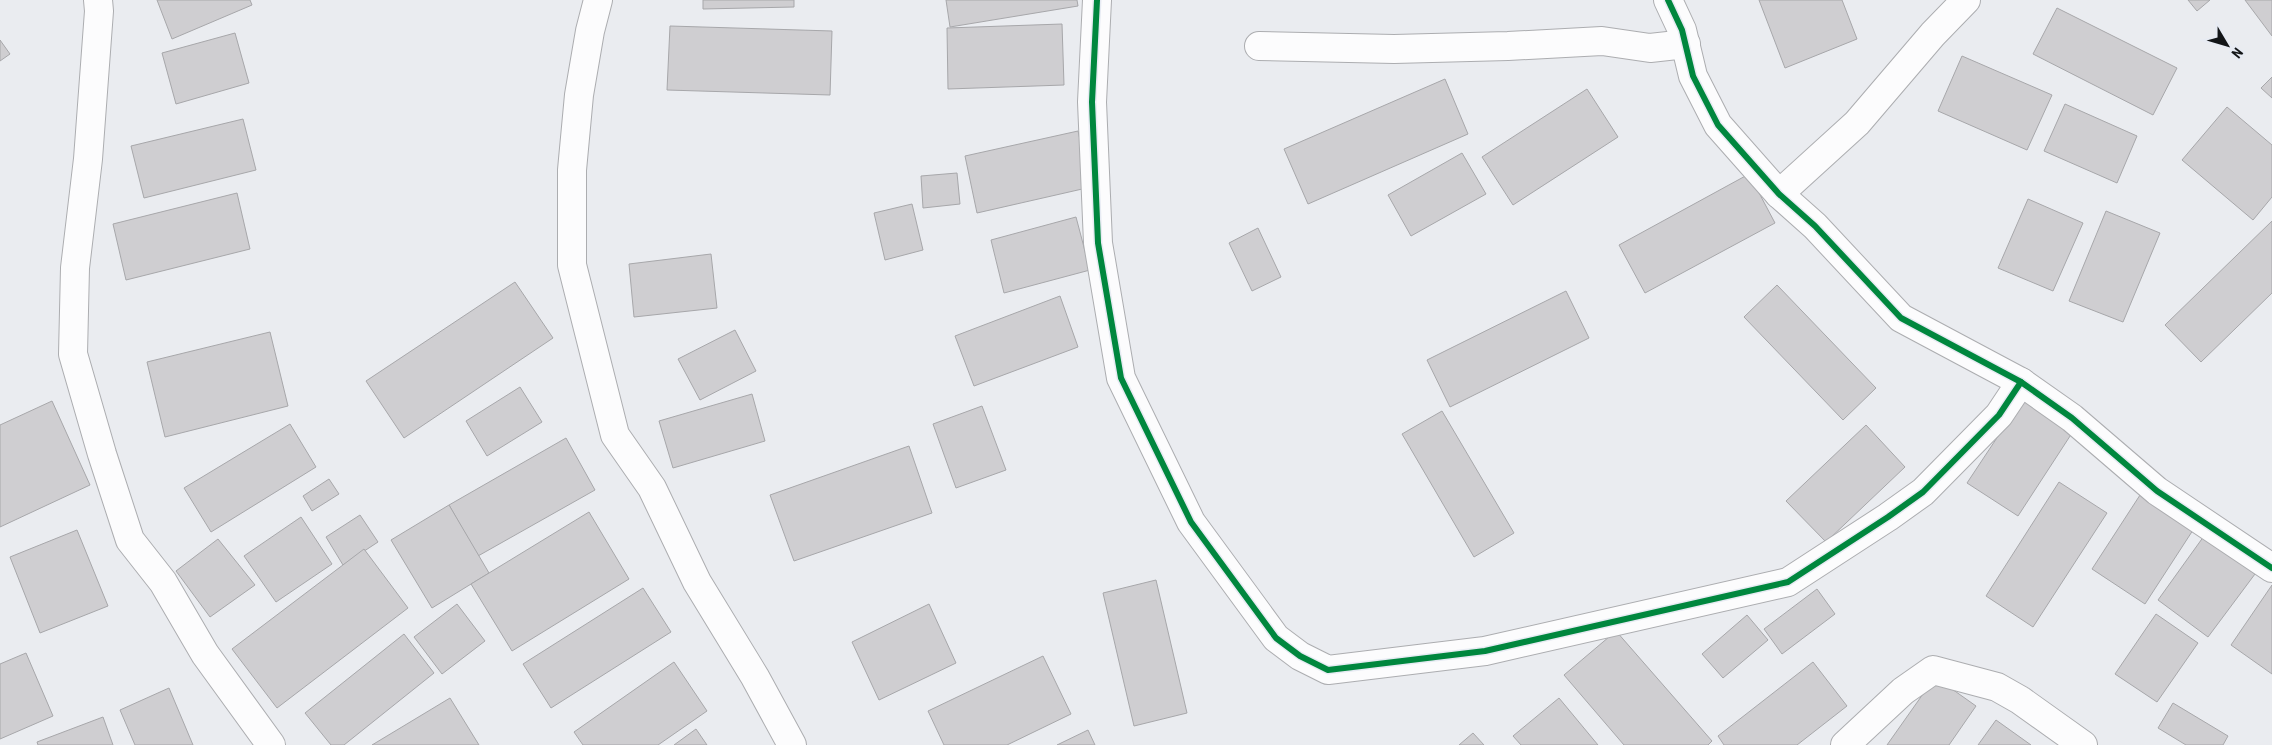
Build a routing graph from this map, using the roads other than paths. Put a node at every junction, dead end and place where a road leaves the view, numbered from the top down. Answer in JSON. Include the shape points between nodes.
{"nodes":[{"id":1,"x":98,"y":0,"type":"edge"},
{"id":2,"x":598,"y":0,"type":"edge"},
{"id":3,"x":1097,"y":0,"type":"edge"},
{"id":4,"x":1668,"y":0,"type":"edge"},
{"id":5,"x":1966,"y":0,"type":"edge"},
{"id":6,"x":1686,"y":44,"type":"junction"},
{"id":7,"x":1259,"y":46,"type":"dead end"},
{"id":8,"x":1779,"y":194,"type":"junction"},
{"id":9,"x":2021,"y":382,"type":"junction"},
{"id":10,"x":2272,"y":568,"type":"edge"},
{"id":11,"x":271,"y":745,"type":"edge"},
{"id":12,"x":792,"y":745,"type":"edge"},
{"id":13,"x":1846,"y":745,"type":"edge"},
{"id":14,"x":2082,"y":745,"type":"edge"}],
"edges":[{"from":1,"to":11,"type":"street","via":[[88,159],[75,268],[73,354],[130,540],[163,582],[205,654]]},
{"from":2,"to":12,"type":"street","via":[[578,105],[572,170],[572,266],[615,435],[652,488],[697,582]]},
{"from":3,"to":9,"type":"street","via":[[1092,102],[1098,243],[1121,378],[1191,522],[1276,638],[1300,656],[1328,670],[1485,651],[1788,582],[1923,492],[1999,415]]},
{"from":4,"to":6,"type":"street"},
{"from":5,"to":8,"type":"street","via":[[1857,123]]},
{"from":6,"to":7,"type":"street","via":[[1650,48],[1602,41],[1394,49]]},
{"from":6,"to":8,"type":"street","via":[[1693,76],[1718,125]]},
{"from":8,"to":9,"type":"street","via":[[1815,226],[1901,318]]},
{"from":9,"to":10,"type":"street","via":[[2072,418],[2157,491]]},
{"from":13,"to":14,"type":"street","via":[[1903,691],[1933,670],[1997,687]]}]}
